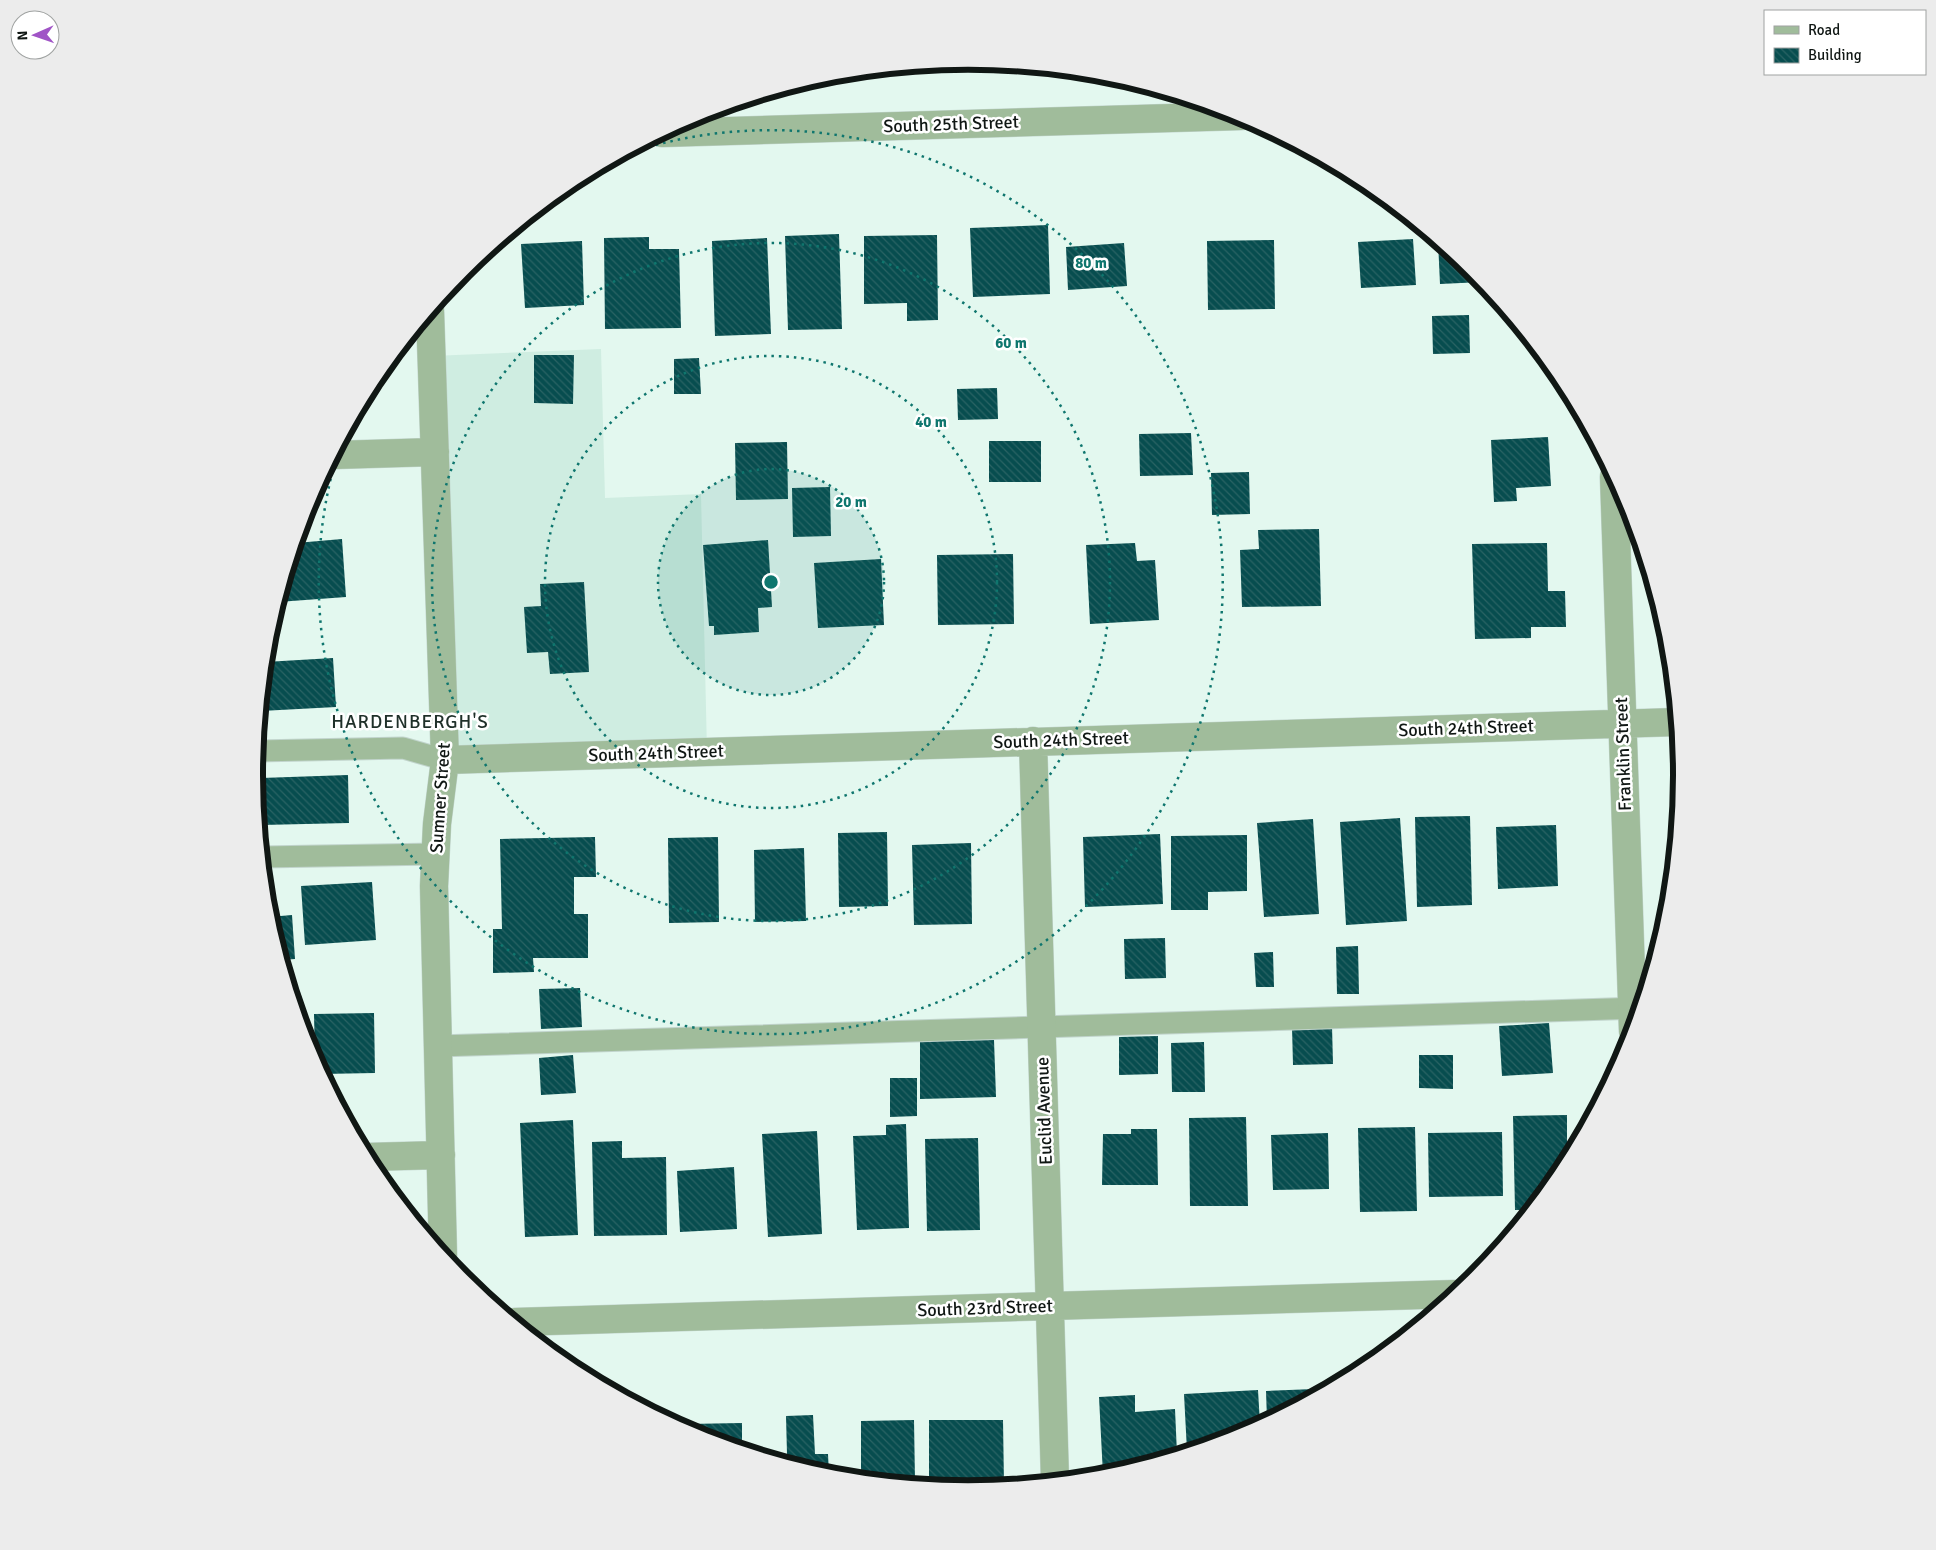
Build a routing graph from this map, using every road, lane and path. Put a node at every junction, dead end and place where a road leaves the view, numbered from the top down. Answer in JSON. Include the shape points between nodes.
{"nodes":[{"id":1,"x":1219,"y":117,"type":"edge"},
{"id":2,"x":679,"y":132,"type":"edge"},
{"id":3,"x":430,"y":320,"type":"edge"},
{"id":4,"x":435,"y":452,"type":"junction"},
{"id":5,"x":340,"y":455,"type":"edge"},
{"id":6,"x":1615,"y":495,"type":"edge"},
{"id":7,"x":1670,"y":722,"type":"edge"},
{"id":8,"x":1622,"y":723,"type":"junction"},
{"id":9,"x":1033,"y":741,"type":"junction"},
{"id":10,"x":264,"y":751,"type":"edge"},
{"id":11,"x":445,"y":760,"type":"junction"},
{"id":12,"x":435,"y":854,"type":"junction"},
{"id":13,"x":268,"y":857,"type":"edge"},
{"id":14,"x":1635,"y":1006,"type":"edge"},
{"id":15,"x":1630,"y":1016,"type":"edge"},
{"id":16,"x":1042,"y":1028,"type":"junction"},
{"id":17,"x":438,"y":1046,"type":"junction"},
{"id":18,"x":441,"y":1156,"type":"junction"},
{"id":19,"x":376,"y":1157,"type":"edge"},
{"id":20,"x":443,"y":1245,"type":"edge"},
{"id":21,"x":1445,"y":1294,"type":"edge"},
{"id":22,"x":1050,"y":1306,"type":"junction"},
{"id":23,"x":524,"y":1322,"type":"edge"},
{"id":24,"x":1056,"y":1474,"type":"edge"}],
"edges":[{"from":1,"to":2,"type":"street","name":"South 25th Street"},
{"from":3,"to":4,"type":"street","name":"Sumner Street"},
{"from":4,"to":5,"type":"street"},
{"from":4,"to":11,"type":"street","name":"Sumner Street"},
{"from":6,"to":8,"type":"street","name":"Franklin Street"},
{"from":7,"to":8,"type":"street","name":"South 24th Street"},
{"from":8,"to":9,"type":"street","name":"South 24th Street"},
{"from":8,"to":14,"type":"street","name":"Franklin Street"},
{"from":9,"to":11,"type":"street","name":"South 24th Street"},
{"from":9,"to":16,"type":"street","name":"Euclid Avenue"},
{"from":10,"to":11,"type":"lane","via":[[403,748]]},
{"from":11,"to":12,"type":"street","name":"Sumner Street"},
{"from":12,"to":13,"type":"lane"},
{"from":12,"to":17,"type":"street","name":"Sumner Street"},
{"from":15,"to":16,"type":"lane"},
{"from":16,"to":17,"type":"lane"},
{"from":16,"to":22,"type":"street","name":"Euclid Avenue"},
{"from":17,"to":18,"type":"street","name":"Sumner Street"},
{"from":18,"to":19,"type":"street"},
{"from":18,"to":20,"type":"street","name":"Sumner Street"},
{"from":21,"to":22,"type":"street","name":"South 23rd Street"},
{"from":22,"to":23,"type":"street","name":"South 23rd Street"},
{"from":22,"to":24,"type":"street","name":"Euclid Avenue"}]}
